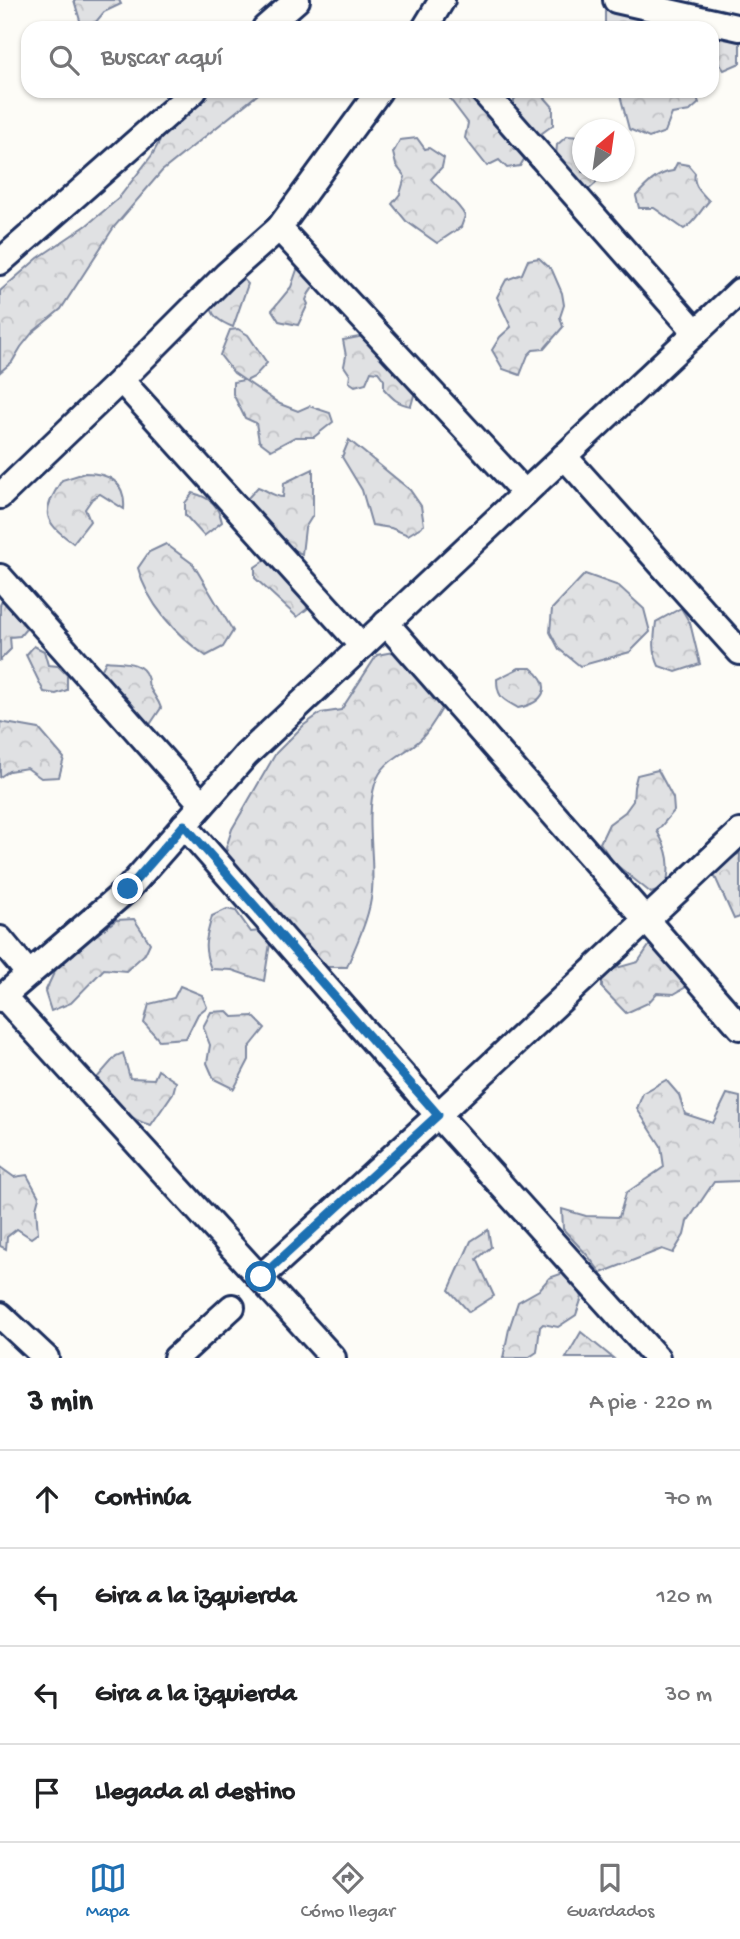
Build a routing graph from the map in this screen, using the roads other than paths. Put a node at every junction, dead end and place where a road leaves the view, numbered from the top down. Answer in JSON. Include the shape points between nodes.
{"nodes":[{"id":1,"x":297,"y":0,"type":"edge"},
{"id":2,"x":442,"y":0,"type":"edge"},
{"id":3,"x":615,"y":0,"type":"edge"},
{"id":4,"x":273,"y":21,"type":"edge"},
{"id":5,"x":430,"y":21,"type":"edge"},
{"id":6,"x":709,"y":21,"type":"edge"},
{"id":7,"x":719,"y":23,"type":"edge"},
{"id":8,"x":740,"y":28,"type":"edge"},
{"id":9,"x":186,"y":98,"type":"edge"},
{"id":10,"x":374,"y":98,"type":"edge"},
{"id":11,"x":489,"y":98,"type":"edge"},
{"id":12,"x":279,"y":228,"type":"junction"},
{"id":13,"x":0,"y":262,"type":"edge"},
{"id":14,"x":740,"y":291,"type":"edge"},
{"id":15,"x":696,"y":332,"type":"junction"},
{"id":16,"x":121,"y":380,"type":"junction"},
{"id":17,"x":564,"y":456,"type":"junction"},
{"id":18,"x":525,"y":493,"type":"junction"},
{"id":19,"x":0,"y":496,"type":"edge"},
{"id":20,"x":0,"y":577,"type":"edge"},
{"id":21,"x":386,"y":623,"type":"junction"},
{"id":22,"x":362,"y":646,"type":"junction"},
{"id":23,"x":740,"y":652,"type":"edge"},
{"id":24,"x":202,"y":804,"type":"junction"},
{"id":25,"x":184,"y":825,"type":"junction"},
{"id":26,"x":740,"y":832,"type":"edge"},
{"id":27,"x":646,"y":920,"type":"junction"},
{"id":28,"x":0,"y":939,"type":"edge"},
{"id":29,"x":29,"y":974,"type":"junction"},
{"id":30,"x":1,"y":998,"type":"edge"},
{"id":31,"x":740,"y":1027,"type":"edge"},
{"id":32,"x":438,"y":1115,"type":"junction"},
{"id":33,"x":261,"y":1277,"type":"junction"},
{"id":34,"x":232,"y":1307,"type":"dead end"},
{"id":35,"x":0,"y":1315,"type":"edge"},
{"id":36,"x":46,"y":1358,"type":"edge"},
{"id":37,"x":176,"y":1358,"type":"edge"},
{"id":38,"x":333,"y":1358,"type":"edge"},
{"id":39,"x":657,"y":1358,"type":"edge"}],
"edges":[{"from":1,"to":4,"type":"street"},
{"from":2,"to":5,"type":"street"},
{"from":3,"to":6,"type":"street"},
{"from":7,"to":8,"type":"street"},
{"from":9,"to":13,"type":"street"},
{"from":10,"to":12,"type":"street"},
{"from":11,"to":15,"type":"street"},
{"from":12,"to":16,"type":"street"},
{"from":12,"to":18,"type":"street"},
{"from":14,"to":15,"type":"street"},
{"from":15,"to":17,"type":"street"},
{"from":16,"to":19,"type":"street"},
{"from":16,"to":22,"type":"street"},
{"from":17,"to":18,"type":"street"},
{"from":17,"to":23,"type":"street"},
{"from":18,"to":21,"type":"street"},
{"from":20,"to":24,"type":"street"},
{"from":21,"to":22,"type":"street"},
{"from":21,"to":27,"type":"street"},
{"from":22,"to":24,"type":"street","via":[[246,755]]},
{"from":24,"to":25,"type":"street"},
{"from":25,"to":29,"type":"street","via":[[128,889]]},
{"from":25,"to":32,"type":"street"},
{"from":26,"to":27,"type":"street"},
{"from":27,"to":31,"type":"street"},
{"from":27,"to":32,"type":"street"},
{"from":28,"to":29,"type":"street"},
{"from":29,"to":30,"type":"street"},
{"from":30,"to":33,"type":"street"},
{"from":32,"to":33,"type":"street"},
{"from":32,"to":39,"type":"street"},
{"from":33,"to":38,"type":"street"},
{"from":34,"to":37,"type":"street"},
{"from":35,"to":36,"type":"street"}]}
